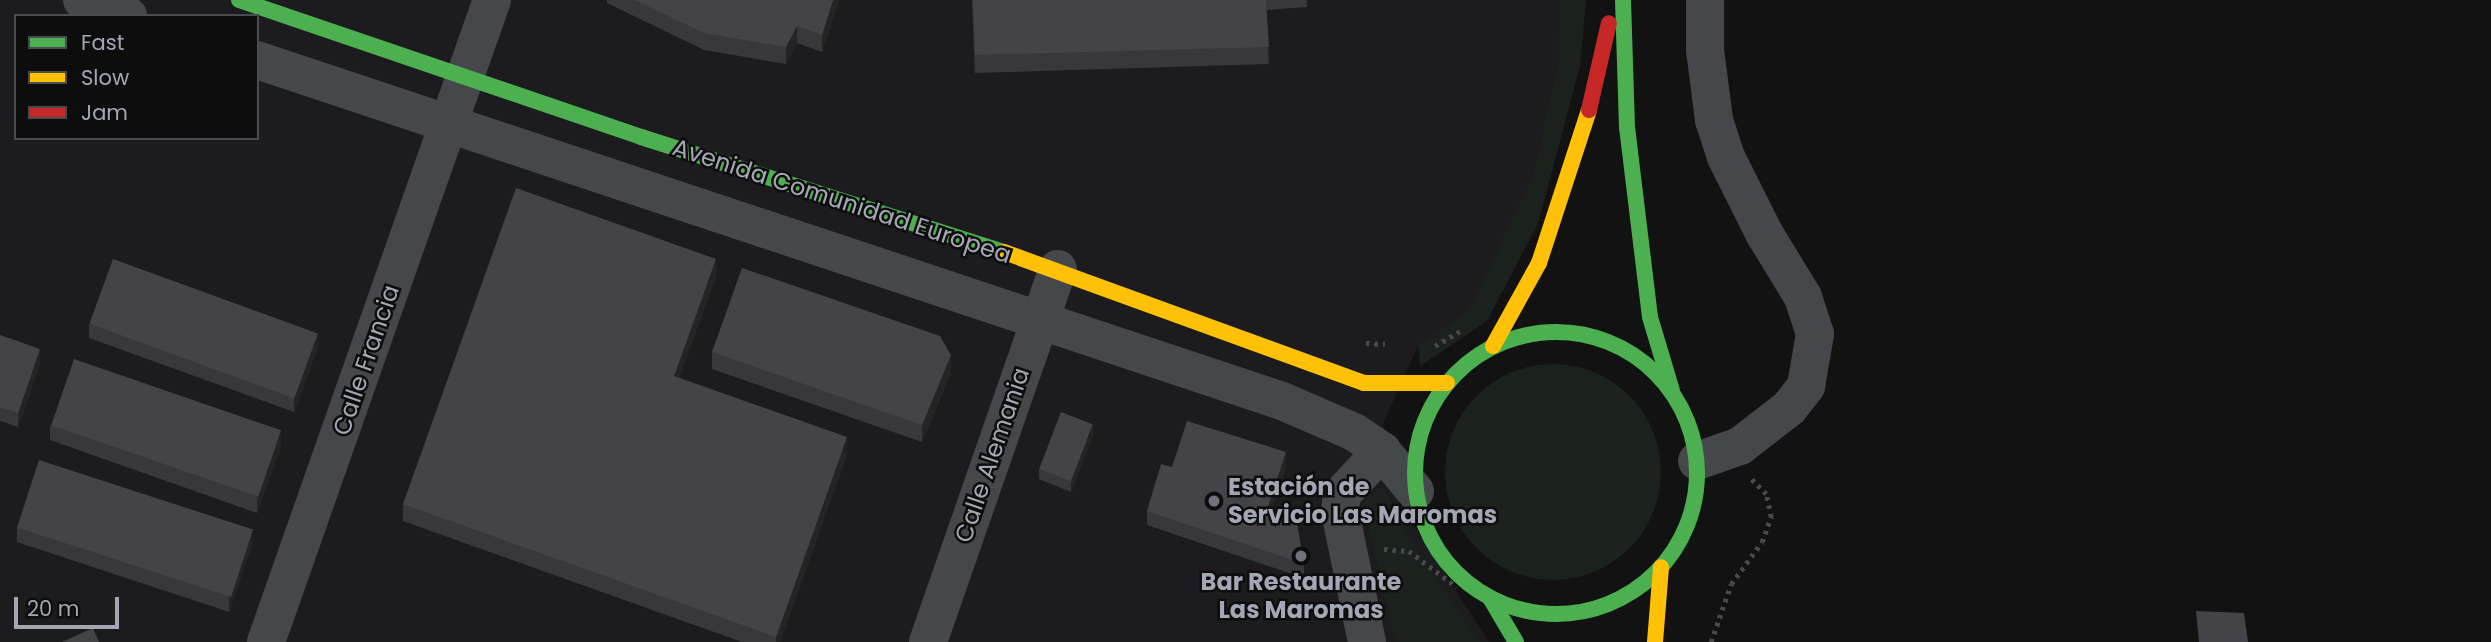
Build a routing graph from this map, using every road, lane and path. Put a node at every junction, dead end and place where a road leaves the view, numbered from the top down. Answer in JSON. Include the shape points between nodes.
{"nodes":[{"id":1,"x":82,"y":0,"type":"edge"},
{"id":2,"x":239,"y":0,"type":"edge"},
{"id":3,"x":492,"y":0,"type":"edge"},
{"id":4,"x":1615,"y":0,"type":"edge"},
{"id":5,"x":1623,"y":0,"type":"edge"},
{"id":6,"x":1705,"y":0,"type":"edge"},
{"id":7,"x":122,"y":14,"type":"edge"},
{"id":8,"x":259,"y":61,"type":"edge"},
{"id":9,"x":465,"y":78,"type":"junction"},
{"id":10,"x":448,"y":126,"type":"junction"},
{"id":11,"x":1058,"y":269,"type":"junction"},
{"id":12,"x":1039,"y":317,"type":"junction"},
{"id":13,"x":1493,"y":346,"type":"junction"},
{"id":14,"x":1447,"y":383,"type":"junction"},
{"id":15,"x":1673,"y":393,"type":"junction"},
{"id":16,"x":1382,"y":451,"type":"junction"},
{"id":17,"x":1712,"y":456,"type":"junction"},
{"id":18,"x":1415,"y":491,"type":"junction"},
{"id":19,"x":1661,"y":567,"type":"junction"},
{"id":20,"x":1490,"y":598,"type":"junction"},
{"id":21,"x":267,"y":642,"type":"edge"},
{"id":22,"x":928,"y":642,"type":"edge"},
{"id":23,"x":1367,"y":642,"type":"edge"},
{"id":24,"x":1516,"y":642,"type":"edge"},
{"id":25,"x":1655,"y":642,"type":"edge"},
{"id":26,"x":1711,"y":642,"type":"edge"}],
"edges":[{"from":1,"to":7,"type":"street"},
{"from":2,"to":9,"type":"main road","name":"Avenida Comunidad Europea"},
{"from":3,"to":9,"type":"street","name":"Calle Francia"},
{"from":4,"to":13,"type":"main road","via":[[1587,119],[1559,208],[1539,262]]},
{"from":5,"to":15,"type":"main road","via":[[1627,127],[1648,304]]},
{"from":6,"to":17,"type":"street","via":[[1714,120],[1726,156],[1764,233],[1803,297],[1815,334],[1806,386],[1768,426]]},
{"from":8,"to":10,"type":"street","name":"Avenida Comunidad Europea"},
{"from":9,"to":10,"type":"street","name":"Calle Francia"},
{"from":9,"to":11,"type":"main road","name":"Avenida Comunidad Europea"},
{"from":10,"to":12,"type":"street","name":"Avenida Comunidad Europea"},
{"from":10,"to":21,"type":"street","name":"Calle Francia"},
{"from":11,"to":12,"type":"street","name":"Calle Alemania"},
{"from":11,"to":14,"type":"main road","name":"Avenida Comunidad Europea","via":[[1364,383]]},
{"from":12,"to":16,"type":"street","name":"Avenida Comunidad Europea","via":[[1322,416]]},
{"from":12,"to":22,"type":"street","name":"Calle Alemania"},
{"from":13,"to":14,"type":"main road"},
{"from":13,"to":15,"type":"main road","via":[[1547,333],[1592,337],[1641,362]]},
{"from":14,"to":18,"type":"main road","via":[[1420,433]]},
{"from":15,"to":17,"type":"main road","via":[[1689,426]]},
{"from":16,"to":18,"type":"street","name":"Avenida Comunidad Europea"},
{"from":16,"to":23,"type":"street","via":[[1342,494],[1340,512]]},
{"from":17,"to":19,"type":"main road","via":[[1690,518]]},
{"from":17,"to":26,"type":"path","via":[[1766,495],[1771,517],[1762,542],[1731,584]]},
{"from":18,"to":20,"type":"main road","via":[[1423,524],[1439,553],[1462,579]]},
{"from":19,"to":20,"type":"main road","via":[[1633,591],[1599,608],[1562,614],[1525,611]]},
{"from":19,"to":25,"type":"main road"},
{"from":20,"to":24,"type":"main road"}]}
